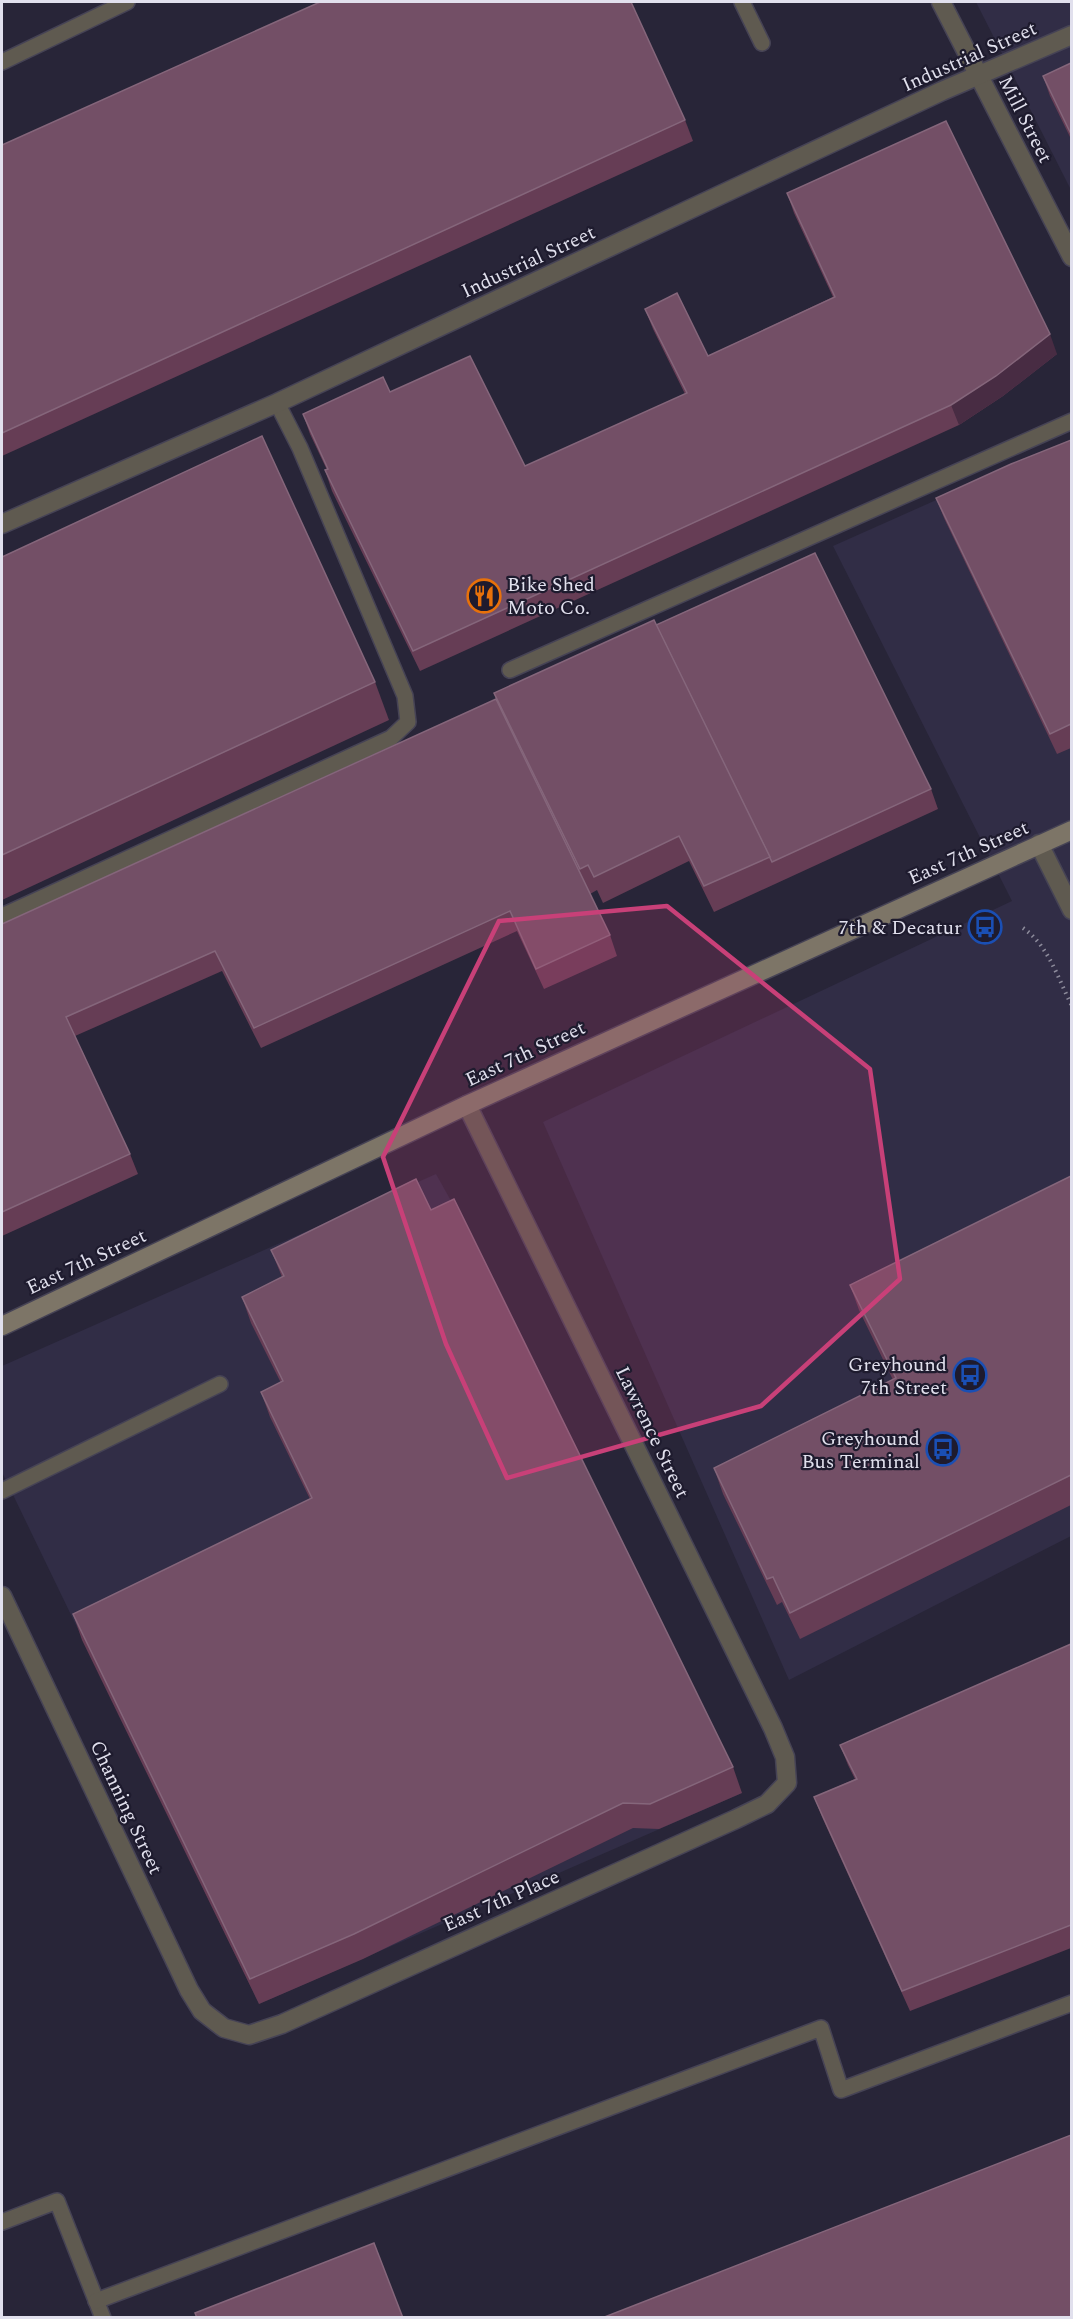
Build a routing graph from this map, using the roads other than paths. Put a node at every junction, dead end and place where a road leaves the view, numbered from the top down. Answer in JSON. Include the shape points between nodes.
{"nodes":[{"id":1,"x":127,"y":2,"type":"edge"},
{"id":2,"x":742,"y":2,"type":"edge"},
{"id":3,"x":941,"y":2,"type":"edge"},
{"id":4,"x":1071,"y":35,"type":"edge"},
{"id":5,"x":762,"y":43,"type":"dead end"},
{"id":6,"x":2,"y":62,"type":"edge"},
{"id":7,"x":979,"y":76,"type":"junction"},
{"id":8,"x":1071,"y":257,"type":"edge"},
{"id":9,"x":278,"y":403,"type":"junction"},
{"id":10,"x":1071,"y":421,"type":"edge"},
{"id":11,"x":2,"y":525,"type":"edge"},
{"id":12,"x":510,"y":670,"type":"dead end"},
{"id":13,"x":1071,"y":830,"type":"edge"},
{"id":14,"x":1039,"y":844,"type":"junction"},
{"id":15,"x":1071,"y":910,"type":"edge"},
{"id":16,"x":2,"y":916,"type":"edge"},
{"id":17,"x":467,"y":1105,"type":"junction"},
{"id":18,"x":2,"y":1326,"type":"edge"},
{"id":19,"x":220,"y":1384,"type":"dead end"},
{"id":20,"x":2,"y":1491,"type":"edge"},
{"id":21,"x":2,"y":1596,"type":"edge"},
{"id":22,"x":787,"y":1783,"type":"joint"},
{"id":23,"x":1071,"y":2003,"type":"edge"},
{"id":24,"x":224,"y":2028,"type":"joint"},
{"id":25,"x":2,"y":2222,"type":"edge"},
{"id":26,"x":96,"y":2301,"type":"junction"},
{"id":27,"x":103,"y":2318,"type":"edge"}],
"edges":[{"from":1,"to":6,"type":"lane"},
{"from":2,"to":5,"type":"lane"},
{"from":3,"to":7,"type":"street","name":"Mill Street"},
{"from":4,"to":7,"type":"street","name":"Industrial Street"},
{"from":7,"to":8,"type":"street","name":"Mill Street"},
{"from":7,"to":9,"type":"street","name":"Industrial Street"},
{"from":9,"to":11,"type":"street","name":"Industrial Street"},
{"from":9,"to":16,"type":"lane","via":[[405,696],[408,722],[391,738]]},
{"from":10,"to":12,"type":"lane"},
{"from":13,"to":14,"type":"main road","name":"East 7th Street"},
{"from":14,"to":15,"type":"street"},
{"from":14,"to":17,"type":"main road","name":"East 7th Street"},
{"from":17,"to":18,"type":"main road","name":"East 7th Street"},
{"from":17,"to":22,"type":"street","name":"Lawrence Street","via":[[773,1728],[785,1757]]},
{"from":19,"to":20,"type":"lane"},
{"from":21,"to":24,"type":"street","name":"Channing Street","via":[[189,1990],[202,2010]]},
{"from":22,"to":24,"type":"street","name":"East 7th Place","via":[[767,1803],[736,1819],[282,2024],[249,2035]]},
{"from":23,"to":26,"type":"lane","via":[[841,2090],[821,2028]]},
{"from":25,"to":26,"type":"lane","via":[[57,2201]]},
{"from":26,"to":27,"type":"lane"}]}
